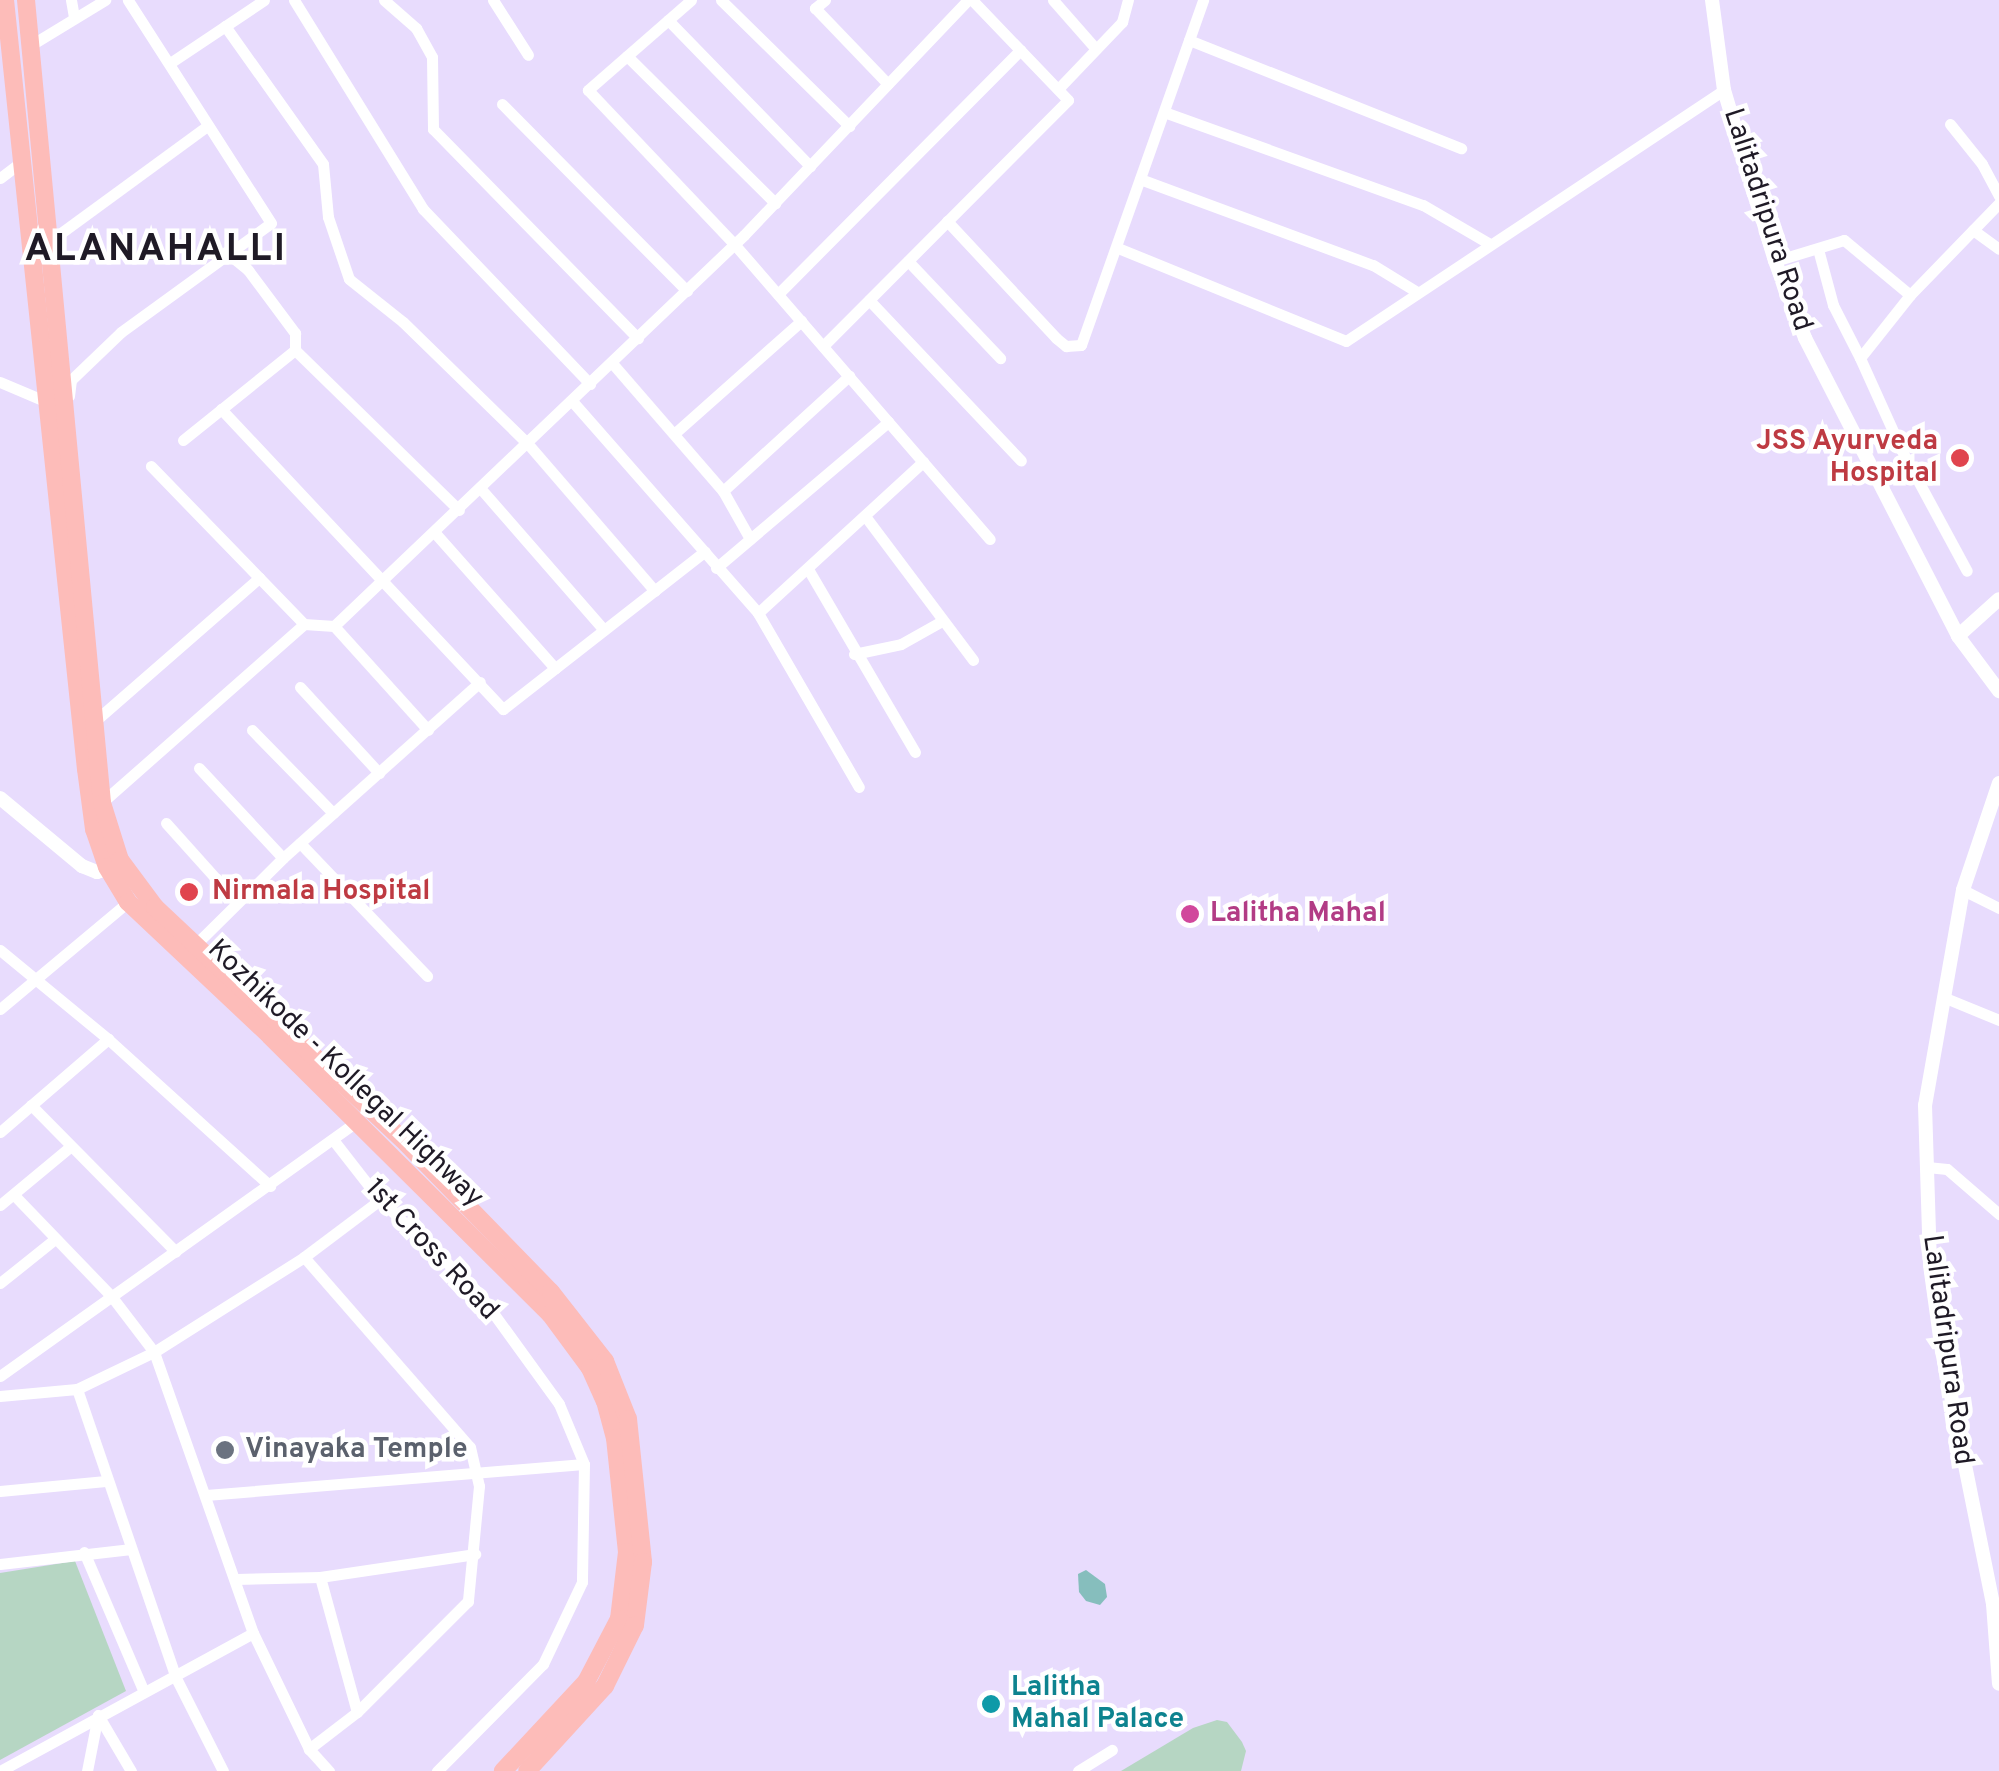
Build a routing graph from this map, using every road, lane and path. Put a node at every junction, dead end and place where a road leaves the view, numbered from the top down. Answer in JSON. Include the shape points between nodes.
{"nodes":[{"id":1,"x":5,"y":0,"type":"edge"},
{"id":2,"x":26,"y":0,"type":"edge"},
{"id":3,"x":72,"y":0,"type":"edge"},
{"id":4,"x":105,"y":0,"type":"edge"},
{"id":5,"x":128,"y":0,"type":"edge"},
{"id":6,"x":264,"y":0,"type":"edge"},
{"id":7,"x":294,"y":0,"type":"edge"},
{"id":8,"x":384,"y":0,"type":"edge"},
{"id":9,"x":494,"y":0,"type":"edge"},
{"id":10,"x":691,"y":0,"type":"edge"},
{"id":11,"x":721,"y":0,"type":"edge"},
{"id":12,"x":825,"y":0,"type":"edge"},
{"id":13,"x":970,"y":0,"type":"edge"},
{"id":14,"x":1053,"y":0,"type":"edge"},
{"id":15,"x":1128,"y":0,"type":"edge"},
{"id":16,"x":1203,"y":0,"type":"edge"},
{"id":17,"x":1712,"y":0,"type":"edge"},
{"id":18,"x":74,"y":17,"type":"junction"},
{"id":19,"x":668,"y":20,"type":"junction"},
{"id":20,"x":225,"y":26,"type":"junction"},
{"id":21,"x":1189,"y":40,"type":"junction"},
{"id":22,"x":31,"y":45,"type":"junction"},
{"id":23,"x":1096,"y":49,"type":"junction"},
{"id":24,"x":1020,"y":50,"type":"junction"},
{"id":25,"x":528,"y":54,"type":"dead end"},
{"id":26,"x":627,"y":56,"type":"junction"},
{"id":27,"x":170,"y":63,"type":"junction"},
{"id":28,"x":6,"y":82,"type":"edge"},
{"id":29,"x":888,"y":84,"type":"junction"},
{"id":30,"x":1058,"y":89,"type":"junction"},
{"id":31,"x":1724,"y":90,"type":"junction"},
{"id":32,"x":502,"y":104,"type":"dead end"},
{"id":33,"x":1164,"y":112,"type":"junction"},
{"id":34,"x":1950,"y":124,"type":"dead end"},
{"id":35,"x":207,"y":126,"type":"junction"},
{"id":36,"x":848,"y":126,"type":"junction"},
{"id":37,"x":1461,"y":148,"type":"dead end"},
{"id":38,"x":20,"y":163,"type":"junction"},
{"id":39,"x":810,"y":166,"type":"junction"},
{"id":40,"x":0,"y":178,"type":"edge"},
{"id":41,"x":1140,"y":180,"type":"junction"},
{"id":42,"x":1999,"y":199,"type":"edge"},
{"id":43,"x":776,"y":203,"type":"junction"},
{"id":44,"x":947,"y":222,"type":"junction"},
{"id":45,"x":1973,"y":230,"type":"junction"},
{"id":46,"x":50,"y":241,"type":"junction"},
{"id":47,"x":1488,"y":243,"type":"junction"},
{"id":48,"x":735,"y":244,"type":"junction"},
{"id":49,"x":1118,"y":248,"type":"junction"},
{"id":50,"x":1818,"y":248,"type":"junction"},
{"id":51,"x":1999,"y":250,"type":"edge"},
{"id":52,"x":226,"y":252,"type":"junction"},
{"id":53,"x":908,"y":261,"type":"junction"},
{"id":54,"x":1775,"y":261,"type":"junction"},
{"id":55,"x":687,"y":291,"type":"junction"},
{"id":56,"x":1417,"y":292,"type":"junction"},
{"id":57,"x":778,"y":294,"type":"junction"},
{"id":58,"x":1910,"y":295,"type":"junction"},
{"id":59,"x":869,"y":300,"type":"junction"},
{"id":60,"x":801,"y":321,"type":"junction"},
{"id":61,"x":638,"y":338,"type":"junction"},
{"id":62,"x":823,"y":346,"type":"junction"},
{"id":63,"x":294,"y":350,"type":"junction"},
{"id":64,"x":1000,"y":358,"type":"dead end"},
{"id":65,"x":1860,"y":358,"type":"junction"},
{"id":66,"x":612,"y":363,"type":"junction"},
{"id":67,"x":849,"y":376,"type":"junction"},
{"id":68,"x":0,"y":382,"type":"edge"},
{"id":69,"x":590,"y":384,"type":"junction"},
{"id":70,"x":53,"y":400,"type":"junction"},
{"id":71,"x":572,"y":402,"type":"junction"},
{"id":72,"x":221,"y":410,"type":"junction"},
{"id":73,"x":888,"y":422,"type":"junction"},
{"id":74,"x":676,"y":433,"type":"junction"},
{"id":75,"x":182,"y":440,"type":"dead end"},
{"id":76,"x":528,"y":444,"type":"junction"},
{"id":77,"x":1021,"y":461,"type":"dead end"},
{"id":78,"x":923,"y":462,"type":"junction"},
{"id":79,"x":151,"y":466,"type":"dead end"},
{"id":80,"x":481,"y":489,"type":"junction"},
{"id":81,"x":722,"y":490,"type":"junction"},
{"id":82,"x":460,"y":510,"type":"junction"},
{"id":83,"x":866,"y":516,"type":"junction"},
{"id":84,"x":435,"y":533,"type":"junction"},
{"id":85,"x":750,"y":539,"type":"junction"},
{"id":86,"x":990,"y":539,"type":"dead end"},
{"id":87,"x":705,"y":551,"type":"junction"},
{"id":88,"x":716,"y":568,"type":"junction"},
{"id":89,"x":808,"y":569,"type":"junction"},
{"id":90,"x":1967,"y":571,"type":"dead end"},
{"id":91,"x":260,"y":578,"type":"junction"},
{"id":92,"x":384,"y":582,"type":"junction"},
{"id":93,"x":655,"y":591,"type":"junction"},
{"id":94,"x":1999,"y":599,"type":"edge"},
{"id":95,"x":758,"y":613,"type":"junction"},
{"id":96,"x":942,"y":621,"type":"junction"},
{"id":97,"x":304,"y":624,"type":"junction"},
{"id":98,"x":334,"y":626,"type":"junction"},
{"id":99,"x":604,"y":630,"type":"junction"},
{"id":100,"x":1958,"y":636,"type":"junction"},
{"id":101,"x":854,"y":654,"type":"junction"},
{"id":102,"x":973,"y":660,"type":"dead end"},
{"id":103,"x":556,"y":668,"type":"junction"},
{"id":104,"x":480,"y":682,"type":"junction"},
{"id":105,"x":300,"y":686,"type":"dead end"},
{"id":106,"x":1999,"y":691,"type":"edge"},
{"id":107,"x":94,"y":721,"type":"junction"},
{"id":108,"x":252,"y":730,"type":"dead end"},
{"id":109,"x":428,"y":730,"type":"junction"},
{"id":110,"x":915,"y":752,"type":"dead end"},
{"id":111,"x":200,"y":768,"type":"dead end"},
{"id":112,"x":379,"y":772,"type":"junction"},
{"id":113,"x":1999,"y":783,"type":"edge"},
{"id":114,"x":859,"y":787,"type":"dead end"},
{"id":115,"x":0,"y":798,"type":"edge"},
{"id":116,"x":97,"y":806,"type":"junction"},
{"id":117,"x":333,"y":814,"type":"junction"},
{"id":118,"x":166,"y":823,"type":"dead end"},
{"id":119,"x":300,"y":844,"type":"junction"},
{"id":120,"x":283,"y":858,"type":"junction"},
{"id":121,"x":115,"y":866,"type":"junction"},
{"id":122,"x":1963,"y":890,"type":"junction"},
{"id":123,"x":128,"y":902,"type":"junction"},
{"id":124,"x":237,"y":902,"type":"junction"},
{"id":125,"x":1999,"y":908,"type":"edge"},
{"id":126,"x":0,"y":950,"type":"edge"},
{"id":127,"x":191,"y":950,"type":"junction"},
{"id":128,"x":427,"y":976,"type":"dead end"},
{"id":129,"x":36,"y":980,"type":"junction"},
{"id":130,"x":1942,"y":998,"type":"junction"},
{"id":131,"x":0,"y":1008,"type":"edge"},
{"id":132,"x":1999,"y":1020,"type":"edge"},
{"id":133,"x":108,"y":1039,"type":"junction"},
{"id":134,"x":31,"y":1106,"type":"junction"},
{"id":135,"x":358,"y":1122,"type":"junction"},
{"id":136,"x":0,"y":1132,"type":"edge"},
{"id":137,"x":334,"y":1141,"type":"junction"},
{"id":138,"x":71,"y":1146,"type":"junction"},
{"id":139,"x":1927,"y":1167,"type":"junction"},
{"id":140,"x":270,"y":1186,"type":"junction"},
{"id":141,"x":14,"y":1194,"type":"junction"},
{"id":142,"x":380,"y":1200,"type":"junction"},
{"id":143,"x":0,"y":1206,"type":"edge"},
{"id":144,"x":1999,"y":1214,"type":"edge"},
{"id":145,"x":55,"y":1239,"type":"junction"},
{"id":146,"x":176,"y":1252,"type":"junction"},
{"id":147,"x":304,"y":1256,"type":"junction"},
{"id":148,"x":0,"y":1283,"type":"edge"},
{"id":149,"x":112,"y":1297,"type":"junction"},
{"id":150,"x":154,"y":1352,"type":"junction"},
{"id":151,"x":0,"y":1376,"type":"edge"},
{"id":152,"x":76,"y":1389,"type":"junction"},
{"id":153,"x":0,"y":1396,"type":"edge"},
{"id":154,"x":584,"y":1464,"type":"junction"},
{"id":155,"x":475,"y":1471,"type":"junction"},
{"id":156,"x":106,"y":1481,"type":"junction"},
{"id":157,"x":0,"y":1491,"type":"edge"},
{"id":158,"x":206,"y":1495,"type":"junction"},
{"id":159,"x":131,"y":1548,"type":"junction"},
{"id":160,"x":84,"y":1552,"type":"junction"},
{"id":161,"x":475,"y":1554,"type":"junction"},
{"id":162,"x":0,"y":1564,"type":"edge"},
{"id":163,"x":320,"y":1577,"type":"junction"},
{"id":164,"x":236,"y":1580,"type":"junction"},
{"id":165,"x":253,"y":1634,"type":"junction"},
{"id":166,"x":176,"y":1678,"type":"junction"},
{"id":167,"x":1999,"y":1684,"type":"edge"},
{"id":168,"x":144,"y":1692,"type":"junction"},
{"id":169,"x":358,"y":1712,"type":"junction"},
{"id":170,"x":98,"y":1715,"type":"junction"},
{"id":171,"x":309,"y":1749,"type":"junction"},
{"id":172,"x":1112,"y":1750,"type":"dead end"},
{"id":173,"x":12,"y":1768,"type":"edge"},
{"id":174,"x":0,"y":1771,"type":"edge"},
{"id":175,"x":87,"y":1771,"type":"edge"},
{"id":176,"x":131,"y":1771,"type":"edge"},
{"id":177,"x":223,"y":1771,"type":"edge"},
{"id":178,"x":329,"y":1771,"type":"edge"},
{"id":179,"x":436,"y":1771,"type":"edge"},
{"id":180,"x":503,"y":1771,"type":"edge"},
{"id":181,"x":527,"y":1771,"type":"edge"},
{"id":182,"x":1078,"y":1771,"type":"edge"}],
"edges":[{"from":1,"to":28,"type":"main road","name":"Kozhikode - Kollegal Highway"},
{"from":2,"to":22,"type":"main road","name":"Kozhikode - Kollegal Highway"},
{"from":3,"to":18,"type":"street"},
{"from":4,"to":18,"type":"street"},
{"from":5,"to":27,"type":"street"},
{"from":6,"to":20,"type":"street"},
{"from":7,"to":69,"type":"street","via":[[423,209]]},
{"from":8,"to":61,"type":"street","via":[[416,28],[432,57],[433,130]]},
{"from":9,"to":25,"type":"street"},
{"from":10,"to":19,"type":"street"},
{"from":11,"to":36,"type":"street"},
{"from":12,"to":29,"type":"street","via":[[816,8]]},
{"from":13,"to":24,"type":"street"},
{"from":13,"to":29,"type":"street"},
{"from":14,"to":23,"type":"street"},
{"from":15,"to":23,"type":"street","via":[[1122,22]]},
{"from":16,"to":21,"type":"street"},
{"from":17,"to":31,"type":"street","name":"Lalitadripura Road"},
{"from":18,"to":22,"type":"street"},
{"from":19,"to":26,"type":"street"},
{"from":19,"to":39,"type":"street"},
{"from":20,"to":27,"type":"street"},
{"from":20,"to":76,"type":"street","via":[[322,164],[328,217],[350,279]]},
{"from":21,"to":33,"type":"street"},
{"from":21,"to":37,"type":"street"},
{"from":22,"to":46,"type":"main road","name":"Kozhikode - Kollegal Highway"},
{"from":23,"to":30,"type":"street"},
{"from":24,"to":30,"type":"street"},
{"from":24,"to":57,"type":"street"},
{"from":26,"to":43,"type":"street"},
{"from":26,"to":48,"type":"street","via":[[588,90]]},
{"from":27,"to":35,"type":"street"},
{"from":28,"to":38,"type":"main road","name":"Kozhikode - Kollegal Highway"},
{"from":29,"to":36,"type":"street"},
{"from":30,"to":44,"type":"street","via":[[1068,100]]},
{"from":31,"to":47,"type":"street"},
{"from":31,"to":54,"type":"street","name":"Lalitadripura Road"},
{"from":32,"to":55,"type":"street"},
{"from":33,"to":41,"type":"street"},
{"from":33,"to":47,"type":"street","via":[[1424,205]]},
{"from":34,"to":42,"type":"street"},
{"from":35,"to":46,"type":"street"},
{"from":35,"to":52,"type":"street","via":[[270,223]]},
{"from":36,"to":39,"type":"street"},
{"from":38,"to":40,"type":"street"},
{"from":38,"to":70,"type":"main road","name":"Kozhikode - Kollegal Highway"},
{"from":39,"to":43,"type":"street"},
{"from":41,"to":49,"type":"street"},
{"from":41,"to":56,"type":"street","via":[[1374,265]]},
{"from":42,"to":45,"type":"street"},
{"from":43,"to":48,"type":"street"},
{"from":44,"to":49,"type":"street","via":[[1066,346],[1082,345],[1087,336]]},
{"from":44,"to":53,"type":"street"},
{"from":45,"to":51,"type":"street"},
{"from":45,"to":58,"type":"street"},
{"from":46,"to":70,"type":"main road","name":"Kozhikode - Kollegal Highway"},
{"from":47,"to":56,"type":"street"},
{"from":48,"to":55,"type":"street"},
{"from":48,"to":57,"type":"street"},
{"from":49,"to":56,"type":"street","via":[[1346,341]]},
{"from":50,"to":54,"type":"street"},
{"from":50,"to":58,"type":"street","via":[[1844,240]]},
{"from":50,"to":65,"type":"street","via":[[1833,305]]},
{"from":52,"to":63,"type":"street","via":[[248,270],[295,334]]},
{"from":52,"to":70,"type":"street","via":[[121,332],[71,380],[69,399]]},
{"from":53,"to":59,"type":"street"},
{"from":53,"to":64,"type":"street"},
{"from":54,"to":100,"type":"street","name":"Lalitadripura Road","via":[[1839,409]]},
{"from":55,"to":61,"type":"street"},
{"from":57,"to":60,"type":"street"},
{"from":58,"to":65,"type":"street"},
{"from":59,"to":62,"type":"street"},
{"from":59,"to":77,"type":"street"},
{"from":60,"to":62,"type":"street"},
{"from":60,"to":74,"type":"street"},
{"from":61,"to":66,"type":"street"},
{"from":62,"to":67,"type":"street"},
{"from":63,"to":72,"type":"street"},
{"from":63,"to":82,"type":"street"},
{"from":65,"to":90,"type":"street"},
{"from":66,"to":69,"type":"street"},
{"from":66,"to":74,"type":"street"},
{"from":67,"to":73,"type":"street"},
{"from":67,"to":81,"type":"street"},
{"from":68,"to":70,"type":"street"},
{"from":69,"to":71,"type":"street"},
{"from":70,"to":107,"type":"main road","name":"Kozhikode - Kollegal Highway"},
{"from":70,"to":116,"type":"main road","name":"Kozhikode - Kollegal Highway"},
{"from":71,"to":76,"type":"street"},
{"from":71,"to":87,"type":"street"},
{"from":72,"to":75,"type":"street"},
{"from":72,"to":92,"type":"street"},
{"from":73,"to":78,"type":"street"},
{"from":73,"to":85,"type":"street"},
{"from":74,"to":81,"type":"street"},
{"from":76,"to":80,"type":"street"},
{"from":76,"to":93,"type":"street"},
{"from":78,"to":83,"type":"street"},
{"from":78,"to":86,"type":"street"},
{"from":79,"to":91,"type":"street"},
{"from":80,"to":82,"type":"street"},
{"from":80,"to":99,"type":"street"},
{"from":81,"to":85,"type":"street"},
{"from":82,"to":84,"type":"street"},
{"from":83,"to":89,"type":"street"},
{"from":83,"to":96,"type":"street"},
{"from":84,"to":92,"type":"street"},
{"from":84,"to":103,"type":"street"},
{"from":85,"to":88,"type":"street"},
{"from":87,"to":88,"type":"street"},
{"from":87,"to":93,"type":"street"},
{"from":88,"to":95,"type":"street"},
{"from":89,"to":95,"type":"street"},
{"from":89,"to":101,"type":"street"},
{"from":91,"to":97,"type":"street"},
{"from":91,"to":107,"type":"street"},
{"from":92,"to":98,"type":"street"},
{"from":92,"to":104,"type":"street"},
{"from":93,"to":99,"type":"street"},
{"from":94,"to":100,"type":"street"},
{"from":95,"to":114,"type":"street"},
{"from":96,"to":101,"type":"street","via":[[901,644]]},
{"from":96,"to":102,"type":"street"},
{"from":97,"to":98,"type":"street"},
{"from":97,"to":116,"type":"street"},
{"from":98,"to":109,"type":"street"},
{"from":99,"to":103,"type":"street"},
{"from":100,"to":106,"type":"street","name":"Lalitadripura Road"},
{"from":101,"to":110,"type":"street"},
{"from":103,"to":104,"type":"street","via":[[503,709]]},
{"from":104,"to":109,"type":"street"},
{"from":105,"to":112,"type":"street"},
{"from":107,"to":116,"type":"main road","name":"Kozhikode - Kollegal Highway"},
{"from":108,"to":117,"type":"street"},
{"from":109,"to":112,"type":"street"},
{"from":111,"to":120,"type":"street"},
{"from":112,"to":117,"type":"street"},
{"from":113,"to":122,"type":"street","name":"Lalitadripura Road"},
{"from":115,"to":121,"type":"street","via":[[82,866]]},
{"from":116,"to":121,"type":"main road","name":"Kozhikode - Kollegal Highway"},
{"from":117,"to":119,"type":"street"},
{"from":118,"to":124,"type":"street"},
{"from":119,"to":120,"type":"street"},
{"from":119,"to":128,"type":"street"},
{"from":120,"to":124,"type":"street"},
{"from":121,"to":123,"type":"main road","name":"Kozhikode - Kollegal Highway"},
{"from":121,"to":127,"type":"main road","name":"Kozhikode - Kollegal Highway"},
{"from":122,"to":125,"type":"street"},
{"from":122,"to":130,"type":"street","name":"Lalitadripura Road"},
{"from":123,"to":127,"type":"main road","name":"Kozhikode - Kollegal Highway"},
{"from":123,"to":129,"type":"street"},
{"from":124,"to":127,"type":"street"},
{"from":126,"to":129,"type":"street"},
{"from":127,"to":135,"type":"main road","name":"Kozhikode - Kollegal Highway"},
{"from":127,"to":181,"type":"main road","name":"Kozhikode - Kollegal Highway","via":[[406,1144],[551,1292],[612,1377],[632,1434],[642,1534],[635,1626],[604,1686]]},
{"from":129,"to":131,"type":"street"},
{"from":129,"to":133,"type":"street"},
{"from":130,"to":132,"type":"street"},
{"from":130,"to":139,"type":"street","name":"Lalitadripura Road","via":[[1925,1105]]},
{"from":133,"to":134,"type":"street"},
{"from":133,"to":140,"type":"street"},
{"from":134,"to":136,"type":"street"},
{"from":134,"to":138,"type":"street"},
{"from":135,"to":137,"type":"street"},
{"from":135,"to":180,"type":"main road","name":"Kozhikode - Kollegal Highway","via":[[550,1314],[590,1368],[615,1438],[627,1552],[619,1619],[586,1682]]},
{"from":137,"to":140,"type":"street"},
{"from":137,"to":142,"type":"street","name":"1st Cross Road"},
{"from":138,"to":141,"type":"street"},
{"from":138,"to":146,"type":"street"},
{"from":139,"to":144,"type":"street","via":[[1947,1169]]},
{"from":139,"to":167,"type":"street","name":"Lalitadripura Road","via":[[1930,1265],[1992,1604]]},
{"from":140,"to":146,"type":"street"},
{"from":141,"to":143,"type":"street"},
{"from":141,"to":145,"type":"street"},
{"from":142,"to":147,"type":"street"},
{"from":142,"to":154,"type":"street","name":"1st Cross Road","via":[[478,1292],[559,1404]]},
{"from":145,"to":148,"type":"street"},
{"from":145,"to":149,"type":"street"},
{"from":146,"to":149,"type":"street"},
{"from":147,"to":150,"type":"street"},
{"from":147,"to":155,"type":"street","via":[[470,1447]]},
{"from":149,"to":150,"type":"street"},
{"from":149,"to":151,"type":"street"},
{"from":150,"to":152,"type":"street"},
{"from":150,"to":158,"type":"street"},
{"from":152,"to":153,"type":"street"},
{"from":152,"to":156,"type":"street"},
{"from":154,"to":155,"type":"street"},
{"from":154,"to":179,"type":"street","name":"1st Cross Road","via":[[582,1582],[551,1648],[543,1664]]},
{"from":155,"to":158,"type":"street"},
{"from":155,"to":161,"type":"street"},
{"from":156,"to":157,"type":"street"},
{"from":156,"to":159,"type":"street"},
{"from":158,"to":164,"type":"street"},
{"from":159,"to":160,"type":"street"},
{"from":159,"to":166,"type":"street"},
{"from":160,"to":162,"type":"street"},
{"from":160,"to":168,"type":"street"},
{"from":161,"to":163,"type":"street"},
{"from":161,"to":169,"type":"street","via":[[468,1601]]},
{"from":163,"to":164,"type":"street"},
{"from":163,"to":169,"type":"street"},
{"from":164,"to":165,"type":"street"},
{"from":165,"to":166,"type":"street"},
{"from":165,"to":171,"type":"street"},
{"from":166,"to":168,"type":"street"},
{"from":166,"to":177,"type":"street"},
{"from":168,"to":170,"type":"street"},
{"from":169,"to":171,"type":"street"},
{"from":170,"to":173,"type":"street"},
{"from":170,"to":175,"type":"street"},
{"from":170,"to":176,"type":"street"},
{"from":171,"to":178,"type":"street"},
{"from":172,"to":182,"type":"street"},
{"from":173,"to":174,"type":"street"}]}
